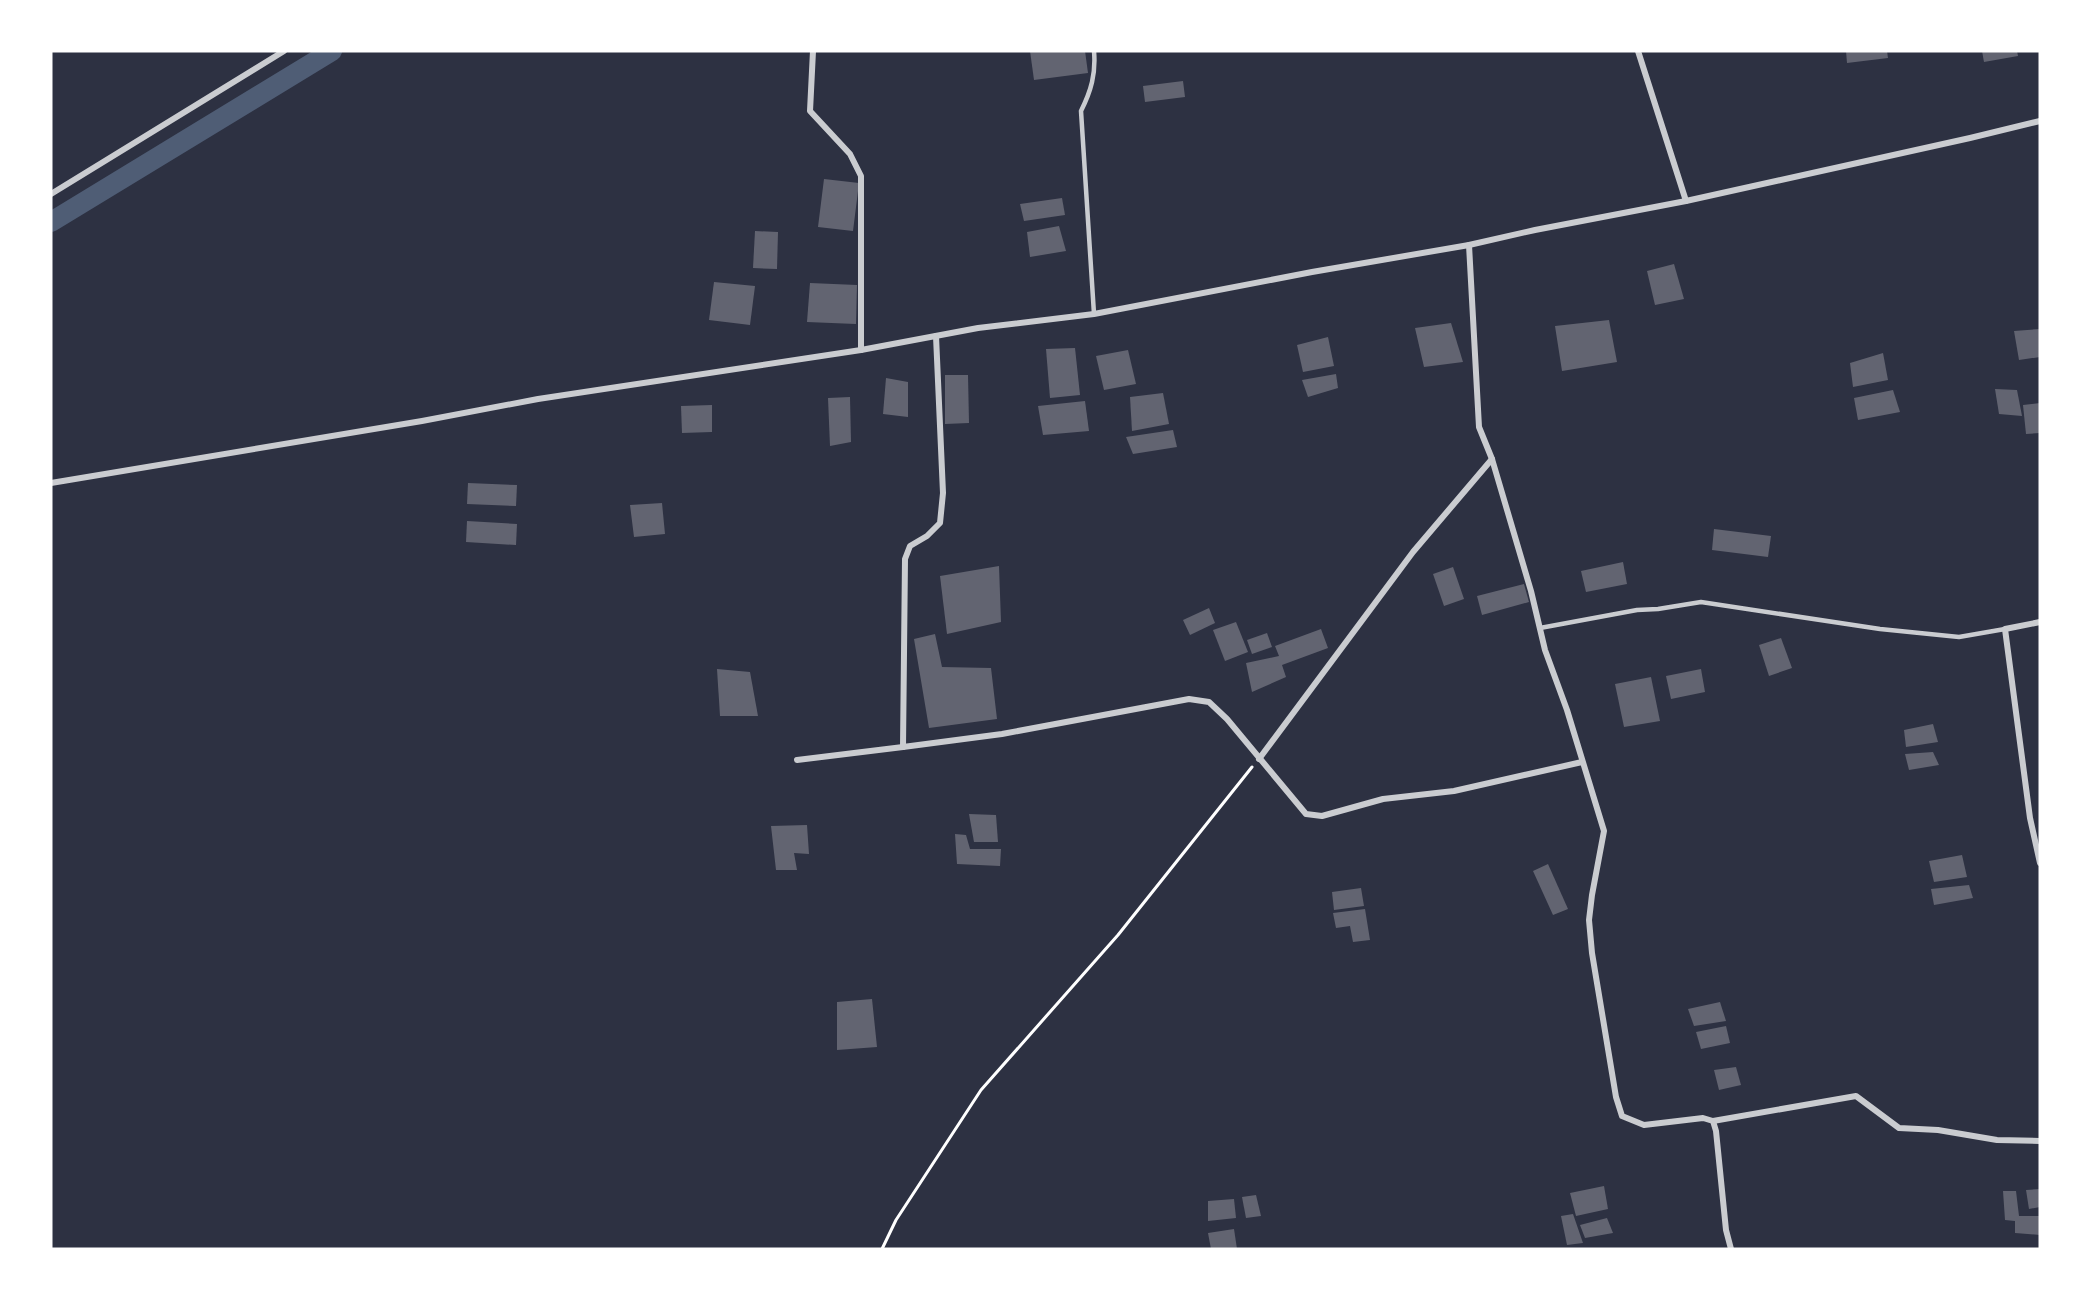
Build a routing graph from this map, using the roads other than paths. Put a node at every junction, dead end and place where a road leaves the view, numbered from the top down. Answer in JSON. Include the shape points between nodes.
{"nodes":[{"id":1,"x":284,"y":51,"type":"edge"},
{"id":2,"x":813,"y":51,"type":"edge"},
{"id":3,"x":1094,"y":51,"type":"edge"},
{"id":4,"x":1638,"y":51,"type":"edge"},
{"id":5,"x":2040,"y":121,"type":"edge"},
{"id":6,"x":51,"y":194,"type":"edge"},
{"id":7,"x":1686,"y":201,"type":"junction"},
{"id":8,"x":1469,"y":245,"type":"junction"},
{"id":9,"x":1094,"y":314,"type":"junction"},
{"id":10,"x":936,"y":336,"type":"junction"},
{"id":11,"x":861,"y":350,"type":"junction"},
{"id":12,"x":1492,"y":459,"type":"junction"},
{"id":13,"x":51,"y":483,"type":"edge"},
{"id":14,"x":2040,"y":622,"type":"edge"},
{"id":15,"x":1540,"y":628,"type":"junction"},
{"id":16,"x":2005,"y":629,"type":"junction"},
{"id":17,"x":903,"y":747,"type":"junction"},
{"id":18,"x":1259,"y":759,"type":"junction"},
{"id":19,"x":797,"y":760,"type":"dead end"},
{"id":20,"x":1582,"y":762,"type":"junction"},
{"id":21,"x":2040,"y":863,"type":"edge"},
{"id":22,"x":1713,"y":1121,"type":"junction"},
{"id":23,"x":2040,"y":1141,"type":"edge"},
{"id":24,"x":1731,"y":1249,"type":"edge"}],
"edges":[{"from":1,"to":6,"type":"street"},
{"from":2,"to":11,"type":"street","via":[[810,111],[850,154],[861,176]]},
{"from":3,"to":9,"type":"lane","via":[[1096,66],[1081,111]]},
{"from":4,"to":7,"type":"street"},
{"from":5,"to":7,"type":"street"},
{"from":7,"to":8,"type":"street"},
{"from":8,"to":9,"type":"street"},
{"from":8,"to":12,"type":"street","via":[[1479,427]]},
{"from":9,"to":10,"type":"street"},
{"from":10,"to":11,"type":"street"},
{"from":10,"to":17,"type":"street","via":[[943,493],[940,524],[910,546],[904,559]]},
{"from":11,"to":13,"type":"street","via":[[538,399]]},
{"from":12,"to":15,"type":"street"},
{"from":12,"to":18,"type":"street","via":[[1413,552]]},
{"from":14,"to":16,"type":"street"},
{"from":15,"to":16,"type":"lane","via":[[1701,602],[1959,637]]},
{"from":15,"to":20,"type":"street"},
{"from":16,"to":21,"type":"street","via":[[2030,818]]},
{"from":17,"to":18,"type":"street","via":[[1002,734],[1189,699],[1209,702]]},
{"from":17,"to":19,"type":"street"},
{"from":18,"to":20,"type":"street","via":[[1306,814],[1322,816],[1383,799],[1454,791]]},
{"from":20,"to":22,"type":"street","via":[[1604,831],[1592,895],[1590,939],[1622,1116],[1644,1125],[1702,1118]]},
{"from":22,"to":23,"type":"street","via":[[1856,1096],[1899,1128]]},
{"from":22,"to":24,"type":"street"}]}
